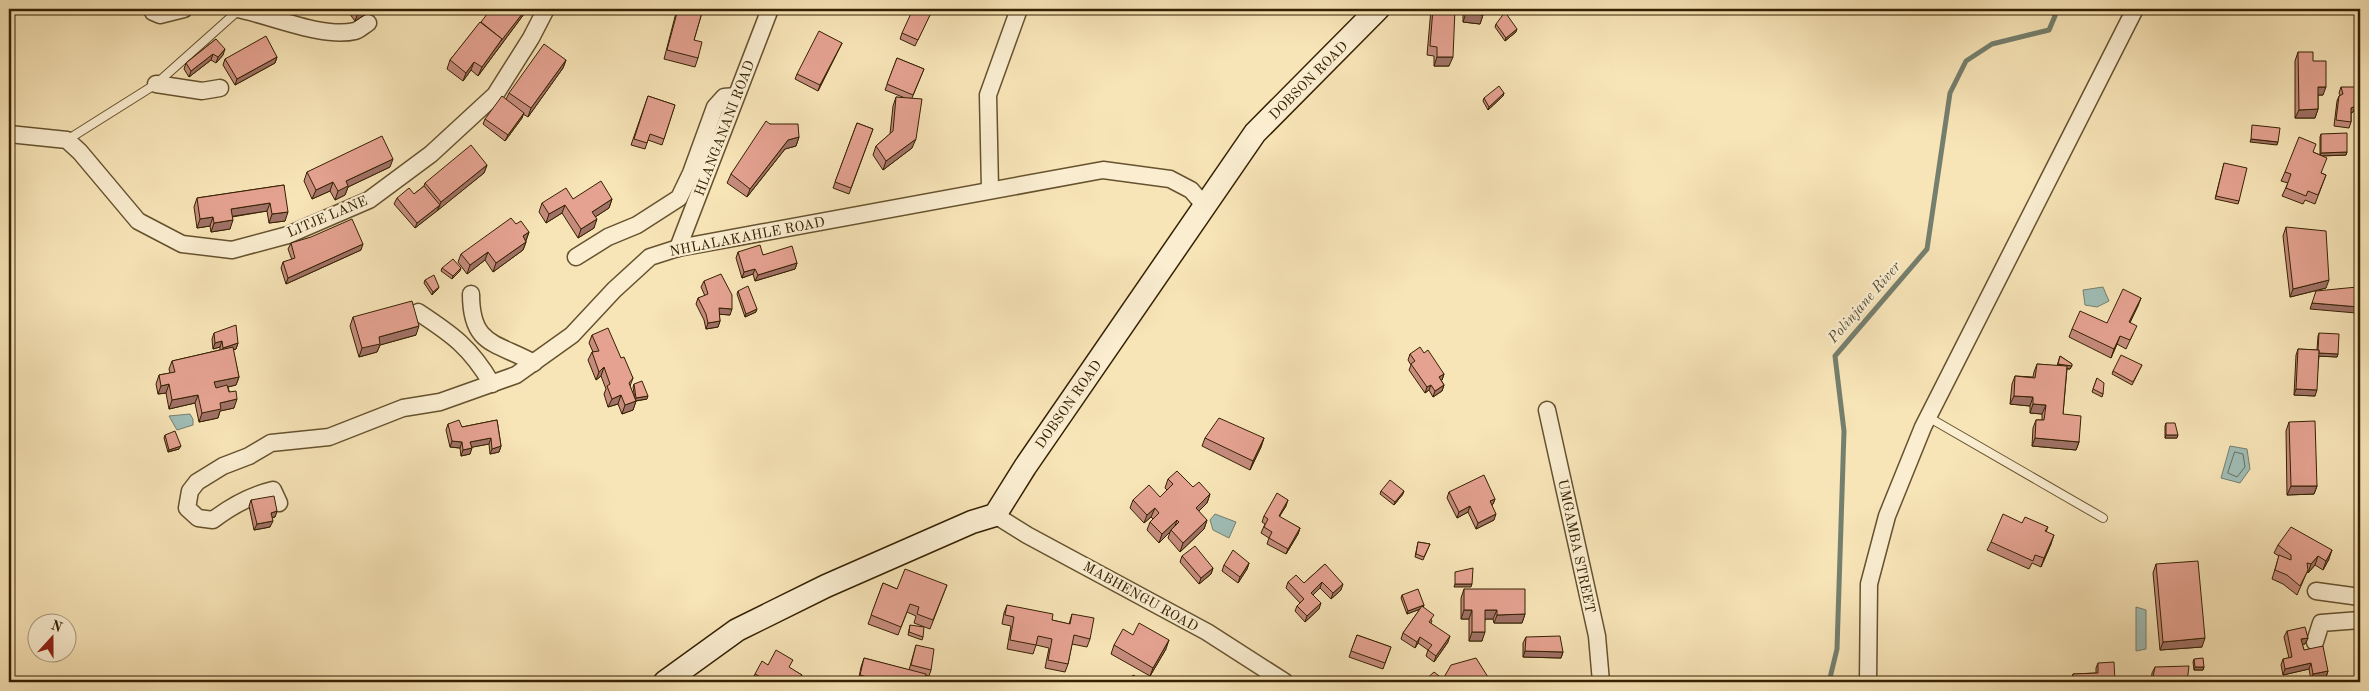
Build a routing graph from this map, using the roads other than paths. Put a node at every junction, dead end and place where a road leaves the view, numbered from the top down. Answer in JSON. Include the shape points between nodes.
{"nodes":[{"id":1,"x":184,"y":9,"type":"edge"},
{"id":2,"x":239,"y":9,"type":"edge"},
{"id":3,"x":546,"y":9,"type":"edge"},
{"id":4,"x":770,"y":9,"type":"edge"},
{"id":5,"x":1019,"y":9,"type":"edge"},
{"id":6,"x":1378,"y":9,"type":"edge"},
{"id":7,"x":2135,"y":9,"type":"edge"},
{"id":8,"x":153,"y":12,"type":"dead end"},
{"id":9,"x":368,"y":23,"type":"dead end"},
{"id":10,"x":156,"y":84,"type":"junction"},
{"id":11,"x":220,"y":88,"type":"dead end"},
{"id":12,"x":736,"y":96,"type":"junction"},
{"id":13,"x":9,"y":134,"type":"edge"},
{"id":14,"x":67,"y":140,"type":"junction"},
{"id":15,"x":990,"y":189,"type":"junction"},
{"id":16,"x":1205,"y":206,"type":"junction"},
{"id":17,"x":678,"y":248,"type":"junction"},
{"id":18,"x":576,"y":257,"type":"dead end"},
{"id":19,"x":471,"y":294,"type":"dead end"},
{"id":20,"x":418,"y":312,"type":"dead end"},
{"id":21,"x":534,"y":363,"type":"junction"},
{"id":22,"x":492,"y":384,"type":"junction"},
{"id":23,"x":1547,"y":410,"type":"dead end"},
{"id":24,"x":1928,"y":417,"type":"junction"},
{"id":25,"x":279,"y":503,"type":"dead end"},
{"id":26,"x":995,"y":515,"type":"junction"},
{"id":27,"x":2103,"y":518,"type":"dead end"},
{"id":28,"x":2316,"y":591,"type":"dead end"},
{"id":29,"x":2360,"y":597,"type":"edge"},
{"id":30,"x":2360,"y":620,"type":"edge"},
{"id":31,"x":2315,"y":642,"type":"dead end"},
{"id":32,"x":665,"y":682,"type":"edge"},
{"id":33,"x":1284,"y":682,"type":"edge"},
{"id":34,"x":1601,"y":682,"type":"edge"},
{"id":35,"x":1868,"y":682,"type":"edge"}],
"edges":[{"from":1,"to":8,"type":"street","via":[[160,15]]},
{"from":2,"to":9,"type":"street","via":[[320,31],[356,31]]},
{"from":2,"to":10,"type":"lane"},
{"from":3,"to":14,"type":"street","name":"LITJE LANE","via":[[494,95],[431,154],[369,200],[288,234],[232,250],[182,244],[138,221]]},
{"from":4,"to":12,"type":"street","name":"HLANGANANI ROAD"},
{"from":5,"to":15,"type":"street","via":[[988,95]]},
{"from":6,"to":16,"type":"street","name":"DOBSON ROAD","via":[[1255,133]]},
{"from":7,"to":24,"type":"street"},
{"from":10,"to":11,"type":"street","via":[[202,91]]},
{"from":10,"to":14,"type":"lane"},
{"from":12,"to":17,"type":"street","name":"HLANGANANI ROAD"},
{"from":12,"to":18,"type":"street","via":[[724,97],[714,107],[679,198]]},
{"from":13,"to":14,"type":"street"},
{"from":15,"to":16,"type":"street","name":"NHLALAKAHLE ROAD","via":[[1103,170],[1170,179],[1191,190]]},
{"from":15,"to":17,"type":"street","name":"NHLALAKAHLE ROAD"},
{"from":16,"to":26,"type":"street","name":"DOBSON ROAD"},
{"from":17,"to":21,"type":"street","name":"NHLALAKAHLE ROAD","via":[[650,257],[572,335]]},
{"from":19,"to":21,"type":"street","via":[[471,310],[478,331],[492,343]]},
{"from":20,"to":22,"type":"street","via":[[459,340],[477,358]]},
{"from":21,"to":22,"type":"street","name":"NHLALAKAHLE ROAD","via":[[516,375]]},
{"from":22,"to":25,"type":"street","name":"NHLALAKAHLE ROAD","via":[[440,402],[403,408],[330,437],[271,443],[197,482],[190,491],[187,508],[198,518],[213,520],[264,492],[273,490]]},
{"from":23,"to":34,"type":"street","name":"UMGAMBA STREET","via":[[1597,636]]},
{"from":24,"to":27,"type":"lane"},
{"from":24,"to":35,"type":"street","via":[[1887,516],[1869,584]]},
{"from":26,"to":32,"type":"street","via":[[826,586],[738,630]]},
{"from":26,"to":33,"type":"street","name":"MABHENGU ROAD","via":[[1207,632]]},
{"from":28,"to":29,"type":"street"},
{"from":30,"to":31,"type":"street","via":[[2321,622]]}]}
